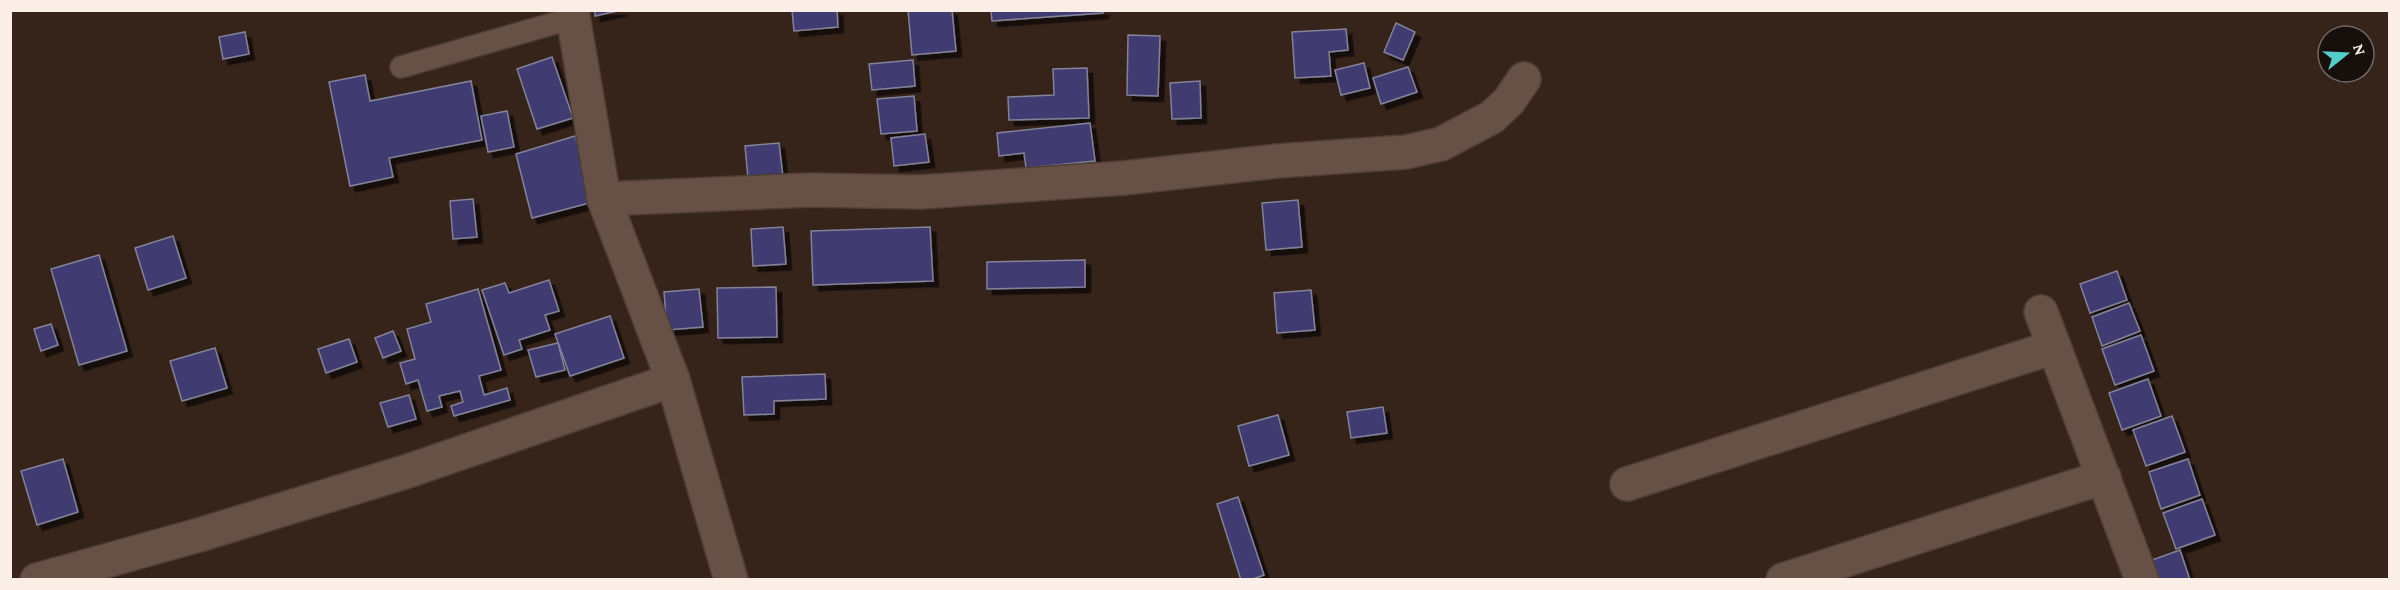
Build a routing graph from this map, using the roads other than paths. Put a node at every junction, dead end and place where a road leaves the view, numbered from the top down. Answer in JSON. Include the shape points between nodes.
{"nodes":[{"id":1,"x":573,"y":14,"type":"edge"},
{"id":2,"x":401,"y":67,"type":"dead end"},
{"id":3,"x":1524,"y":79,"type":"dead end"},
{"id":4,"x":604,"y":199,"type":"junction"},
{"id":5,"x":2041,"y":312,"type":"dead end"},
{"id":6,"x":2054,"y":347,"type":"junction"},
{"id":7,"x":673,"y":380,"type":"junction"},
{"id":8,"x":2103,"y":477,"type":"junction"},
{"id":9,"x":1627,"y":484,"type":"dead end"},
{"id":10,"x":37,"y":579,"type":"edge"},
{"id":11,"x":731,"y":579,"type":"edge"},
{"id":12,"x":1783,"y":579,"type":"edge"},
{"id":13,"x":2142,"y":579,"type":"edge"}],
"edges":[{"from":1,"to":2,"type":"lane"},
{"from":1,"to":4,"type":"street"},
{"from":3,"to":4,"type":"street","via":[[1492,117],[1441,144],[1406,152],[921,192],[810,190]]},
{"from":4,"to":7,"type":"street"},
{"from":5,"to":6,"type":"street"},
{"from":6,"to":8,"type":"street"},
{"from":6,"to":9,"type":"street"},
{"from":7,"to":10,"type":"street","via":[[405,472]]},
{"from":7,"to":11,"type":"street"},
{"from":8,"to":12,"type":"street"},
{"from":8,"to":13,"type":"street"}]}
